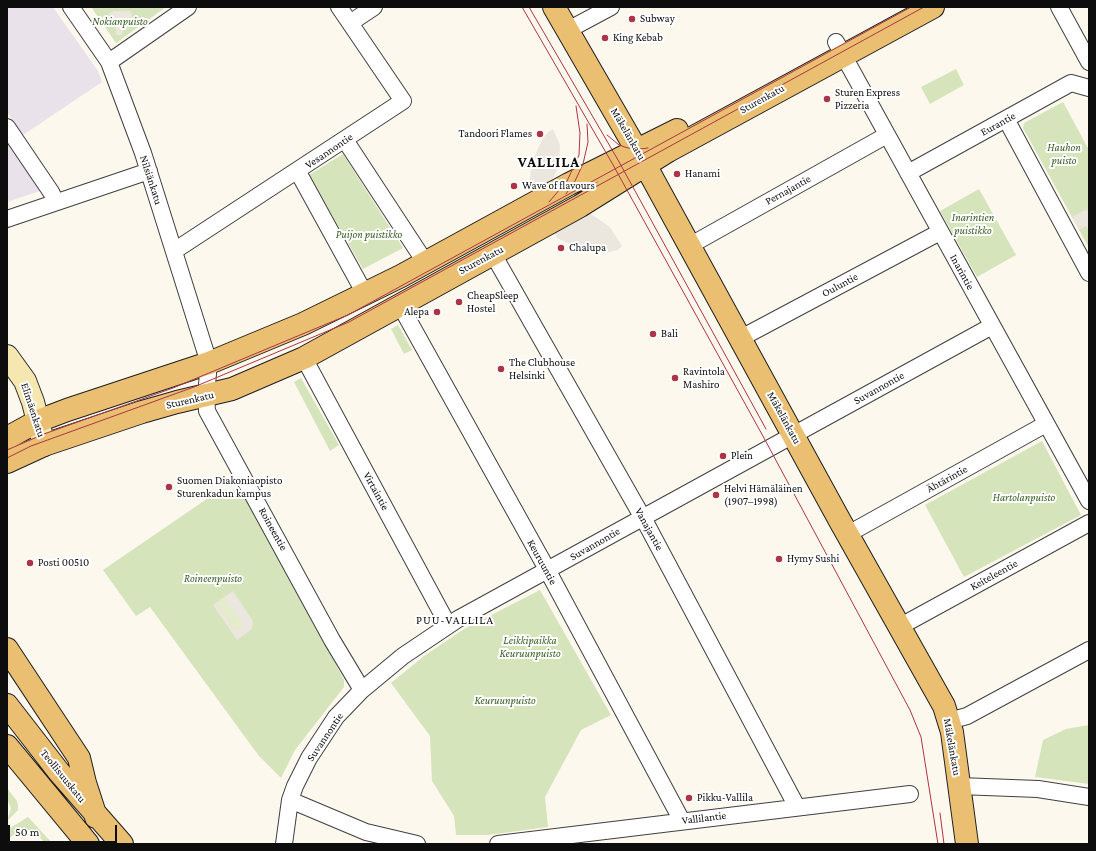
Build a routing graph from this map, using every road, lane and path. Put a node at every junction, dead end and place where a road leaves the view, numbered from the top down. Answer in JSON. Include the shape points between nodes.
{"nodes":[{"id":1,"x":71,"y":7,"type":"edge"},
{"id":2,"x":188,"y":7,"type":"edge"},
{"id":3,"x":339,"y":7,"type":"edge"},
{"id":4,"x":374,"y":7,"type":"edge"},
{"id":5,"x":554,"y":7,"type":"edge"},
{"id":6,"x":610,"y":7,"type":"edge"},
{"id":7,"x":901,"y":7,"type":"edge"},
{"id":8,"x":933,"y":7,"type":"edge"},
{"id":9,"x":1059,"y":7,"type":"edge"},
{"id":10,"x":350,"y":23,"type":"junction"},
{"id":11,"x":568,"y":30,"type":"junction"},
{"id":12,"x":840,"y":49,"type":"junction"},
{"id":13,"x":109,"y":62,"type":"junction"},
{"id":14,"x":1089,"y":62,"type":"edge"},
{"id":15,"x":1089,"y":88,"type":"edge"},
{"id":16,"x":1006,"y":119,"type":"junction"},
{"id":17,"x":7,"y":127,"type":"edge"},
{"id":18,"x":887,"y":135,"type":"junction"},
{"id":19,"x":345,"y":140,"type":"junction"},
{"id":20,"x":641,"y":158,"type":"junction"},
{"id":21,"x":149,"y":171,"type":"junction"},
{"id":22,"x":298,"y":172,"type":"junction"},
{"id":23,"x":908,"y":173,"type":"junction"},
{"id":24,"x":56,"y":202,"type":"junction"},
{"id":25,"x":7,"y":219,"type":"edge"},
{"id":26,"x":940,"y":232,"type":"junction"},
{"id":27,"x":689,"y":246,"type":"junction"},
{"id":28,"x":174,"y":251,"type":"junction"},
{"id":29,"x":493,"y":254,"type":"junction"},
{"id":30,"x":425,"y":262,"type":"junction"},
{"id":31,"x":1089,"y":273,"type":"edge"},
{"id":32,"x":365,"y":294,"type":"junction"},
{"id":33,"x":400,"y":305,"type":"junction"},
{"id":34,"x":992,"y":326,"type":"junction"},
{"id":35,"x":740,"y":338,"type":"junction"},
{"id":36,"x":7,"y":356,"type":"edge"},
{"id":37,"x":304,"y":358,"type":"junction"},
{"id":38,"x":209,"y":363,"type":"junction"},
{"id":39,"x":206,"y":395,"type":"junction"},
{"id":40,"x":38,"y":421,"type":"junction"},
{"id":41,"x":1046,"y":424,"type":"junction"},
{"id":42,"x":793,"y":435,"type":"junction"},
{"id":43,"x":7,"y":438,"type":"edge"},
{"id":44,"x":44,"y":445,"type":"junction"},
{"id":45,"x":7,"y":462,"type":"edge"},
{"id":46,"x":1089,"y":501,"type":"edge"},
{"id":47,"x":642,"y":517,"type":"junction"},
{"id":48,"x":1089,"y":523,"type":"edge"},
{"id":49,"x":848,"y":534,"type":"junction"},
{"id":50,"x":548,"y":571,"type":"junction"},
{"id":51,"x":448,"y":625,"type":"junction"},
{"id":52,"x":899,"y":627,"type":"junction"},
{"id":53,"x":7,"y":648,"type":"edge"},
{"id":54,"x":1089,"y":650,"type":"edge"},
{"id":55,"x":362,"y":690,"type":"junction"},
{"id":56,"x":7,"y":705,"type":"edge"},
{"id":57,"x":949,"y":721,"type":"junction"},
{"id":58,"x":7,"y":746,"type":"edge"},
{"id":59,"x":959,"y":786,"type":"junction"},
{"id":60,"x":910,"y":794,"type":"dead end"},
{"id":61,"x":1089,"y":796,"type":"edge"},
{"id":62,"x":290,"y":800,"type":"junction"},
{"id":63,"x":797,"y":807,"type":"junction"},
{"id":64,"x":96,"y":817,"type":"junction"},
{"id":65,"x":682,"y":821,"type":"junction"},
{"id":66,"x":88,"y":844,"type":"edge"},
{"id":67,"x":122,"y":844,"type":"edge"},
{"id":68,"x":284,"y":844,"type":"edge"},
{"id":69,"x":417,"y":844,"type":"edge"},
{"id":70,"x":498,"y":844,"type":"edge"},
{"id":71,"x":967,"y":844,"type":"edge"}],
"edges":[{"from":1,"to":13,"type":"street","name":"Nilsiänkatu"},
{"from":2,"to":13,"type":"street"},
{"from":3,"to":10,"type":"street"},
{"from":4,"to":10,"type":"street"},
{"from":5,"to":11,"type":"main road","name":"Mäkelänkatu"},
{"from":6,"to":11,"type":"street"},
{"from":7,"to":12,"type":"main road","name":"Sturenkatu"},
{"from":8,"to":12,"type":"main road","name":"Sturenkatu"},
{"from":9,"to":14,"type":"street"},
{"from":10,"to":19,"type":"street","name":"Vesannontie","via":[[403,101]]},
{"from":11,"to":20,"type":"main road","name":"Mäkelänkatu"},
{"from":12,"to":18,"type":"street","name":"Inarintie"},
{"from":12,"to":20,"type":"main road","name":"Sturenkatu"},
{"from":13,"to":21,"type":"street","name":"Nilsiänkatu"},
{"from":15,"to":16,"type":"street","name":"Eurantie","via":[[1071,83]]},
{"from":16,"to":23,"type":"street","name":"Eurantie"},
{"from":16,"to":31,"type":"street"},
{"from":17,"to":24,"type":"street"},
{"from":18,"to":23,"type":"street","name":"Inarintie"},
{"from":18,"to":27,"type":"street","name":"Pernajantie"},
{"from":19,"to":22,"type":"street","name":"Vesannontie"},
{"from":19,"to":30,"type":"street"},
{"from":20,"to":27,"type":"main road","name":"Mäkelänkatu"},
{"from":20,"to":29,"type":"main road","name":"Sturenkatu","via":[[580,206]]},
{"from":20,"to":30,"type":"main road","name":"Sturenkatu","via":[[569,184]]},
{"from":21,"to":24,"type":"street"},
{"from":21,"to":28,"type":"street","name":"Nilsiänkatu"},
{"from":22,"to":28,"type":"street","name":"Vesannontie"},
{"from":22,"to":32,"type":"street"},
{"from":23,"to":26,"type":"street","name":"Inarintie"},
{"from":24,"to":25,"type":"street"},
{"from":26,"to":34,"type":"street","name":"Inarintie"},
{"from":26,"to":35,"type":"street","name":"Ouluntie"},
{"from":27,"to":35,"type":"main road","name":"Mäkelänkatu"},
{"from":28,"to":38,"type":"street","name":"Nilsiänkatu"},
{"from":29,"to":33,"type":"main road","name":"Sturenkatu"},
{"from":29,"to":47,"type":"street","name":"Vanajantie"},
{"from":30,"to":32,"type":"main road","name":"Sturenkatu"},
{"from":32,"to":38,"type":"main road","name":"Sturenkatu","via":[[303,324]]},
{"from":33,"to":37,"type":"main road","name":"Sturenkatu"},
{"from":33,"to":50,"type":"street","name":"Keuruuntie"},
{"from":34,"to":41,"type":"street","name":"Inarintie"},
{"from":34,"to":42,"type":"street","name":"Suvannontie"},
{"from":35,"to":42,"type":"main road","name":"Mäkelänkatu"},
{"from":36,"to":40,"type":"street","name":"Elimäenkatu","via":[[25,381]]},
{"from":37,"to":39,"type":"main road","name":"Sturenkatu","via":[[232,389]]},
{"from":37,"to":51,"type":"street","name":"Virtaintie"},
{"from":38,"to":39,"type":"street","name":"Roineentie"},
{"from":38,"to":40,"type":"main road","name":"Sturenkatu"},
{"from":39,"to":44,"type":"main road","name":"Sturenkatu","via":[[142,412]]},
{"from":39,"to":55,"type":"street","name":"Roineentie","via":[[207,411]]},
{"from":40,"to":43,"type":"main road","name":"Sturenkatu"},
{"from":40,"to":44,"type":"street","name":"Elimäenkatu"},
{"from":41,"to":46,"type":"street","name":"Inarintie"},
{"from":41,"to":49,"type":"street","name":"Ähtärintie"},
{"from":42,"to":47,"type":"street","name":"Suvannontie"},
{"from":42,"to":49,"type":"main road","name":"Mäkelänkatu"},
{"from":44,"to":45,"type":"main road","name":"Sturenkatu"},
{"from":47,"to":50,"type":"street","name":"Suvannontie"},
{"from":47,"to":63,"type":"street","name":"Vanajantie"},
{"from":48,"to":52,"type":"street","name":"Keiteleentie"},
{"from":49,"to":52,"type":"main road","name":"Mäkelänkatu"},
{"from":50,"to":51,"type":"street","name":"Suvannontie"},
{"from":50,"to":65,"type":"street","name":"Keuruuntie"},
{"from":51,"to":55,"type":"street","name":"Suvannontie","via":[[403,656]]},
{"from":52,"to":57,"type":"main road","name":"Mäkelänkatu","via":[[944,706]]},
{"from":53,"to":64,"type":"main road","via":[[79,758]]},
{"from":54,"to":57,"type":"street","via":[[967,716]]},
{"from":55,"to":62,"type":"street","name":"Suvannontie","via":[[336,717],[309,758]]},
{"from":56,"to":64,"type":"main road","name":"Teollisuuskatu"},
{"from":57,"to":59,"type":"main road","name":"Mäkelänkatu"},
{"from":58,"to":66,"type":"main road"},
{"from":59,"to":61,"type":"street","via":[[1038,789]]},
{"from":59,"to":71,"type":"main road","name":"Mäkelänkatu"},
{"from":60,"to":63,"type":"street","name":"Vallilantie"},
{"from":62,"to":68,"type":"street","name":"Suvannontie"},
{"from":62,"to":69,"type":"street","via":[[366,832]]},
{"from":63,"to":65,"type":"street","name":"Vallilantie"},
{"from":64,"to":67,"type":"main road","name":"Teollisuuskatu"},
{"from":65,"to":70,"type":"street","name":"Vallilantie"}]}
